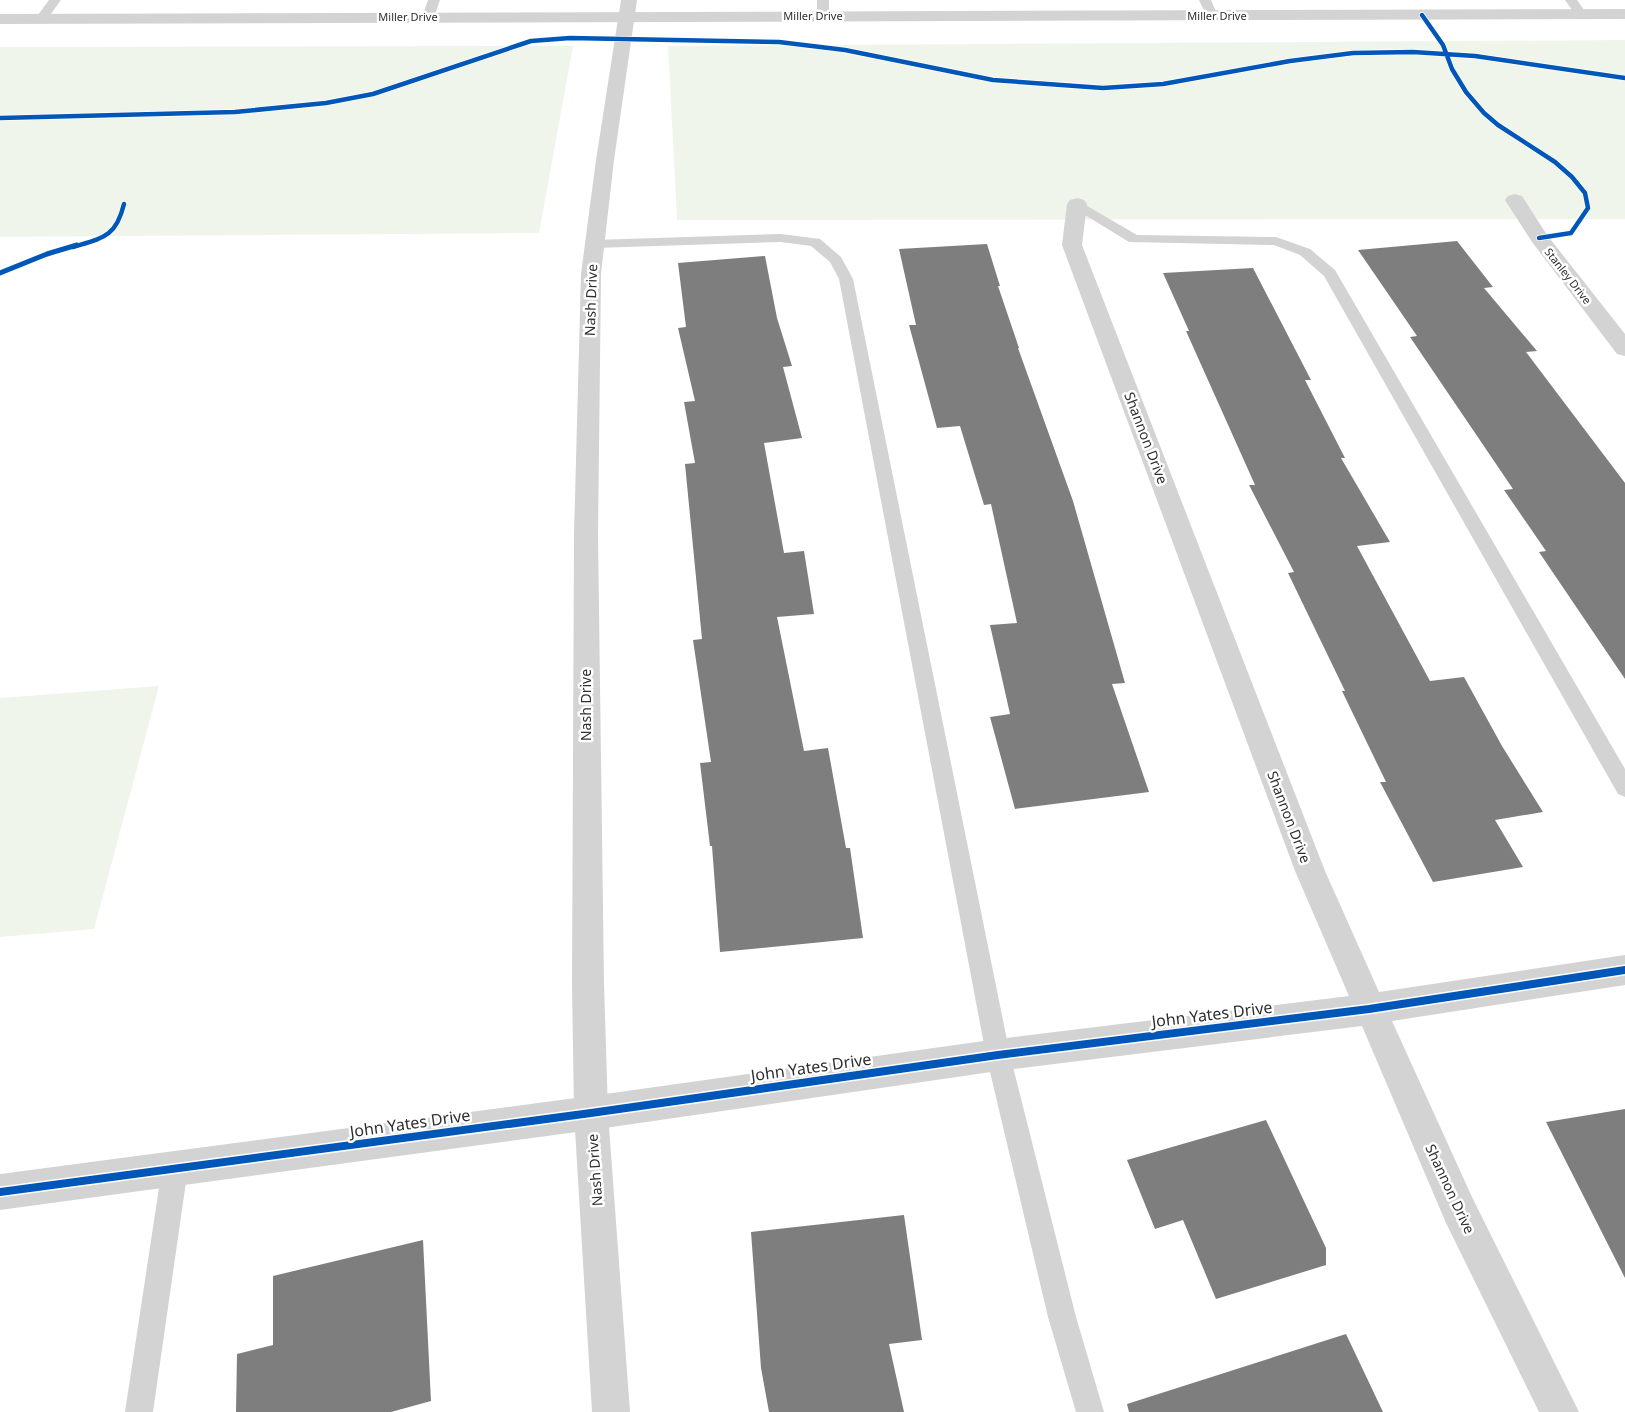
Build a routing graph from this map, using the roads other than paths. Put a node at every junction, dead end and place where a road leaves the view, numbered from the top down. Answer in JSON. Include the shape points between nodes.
{"nodes":[{"id":1,"x":55,"y":0,"type":"edge"},
{"id":2,"x":249,"y":0,"type":"edge"},
{"id":3,"x":434,"y":0,"type":"edge"},
{"id":4,"x":1206,"y":0,"type":"edge"},
{"id":5,"x":1394,"y":0,"type":"edge"},
{"id":6,"x":1571,"y":0,"type":"edge"},
{"id":7,"x":628,"y":8,"type":"edge"},
{"id":8,"x":823,"y":8,"type":"edge"},
{"id":9,"x":1016,"y":8,"type":"edge"},
{"id":10,"x":1581,"y":14,"type":"junction"},
{"id":11,"x":1625,"y":14,"type":"edge"},
{"id":12,"x":1402,"y":15,"type":"junction"},
{"id":13,"x":1212,"y":16,"type":"junction"},
{"id":14,"x":428,"y":17,"type":"junction"},
{"id":15,"x":0,"y":19,"type":"edge"},
{"id":16,"x":41,"y":19,"type":"junction"},
{"id":17,"x":238,"y":19,"type":"junction"},
{"id":18,"x":1515,"y":200,"type":"dead end"},
{"id":19,"x":1077,"y":204,"type":"joint"},
{"id":20,"x":594,"y":244,"type":"junction"},
{"id":21,"x":1625,"y":349,"type":"edge"},
{"id":22,"x":1625,"y":788,"type":"edge"},
{"id":23,"x":1625,"y":970,"type":"edge"},
{"id":24,"x":1369,"y":1009,"type":"junction"},
{"id":25,"x":998,"y":1054,"type":"junction"},
{"id":26,"x":591,"y":1113,"type":"junction"},
{"id":27,"x":175,"y":1168,"type":"junction"},
{"id":28,"x":0,"y":1192,"type":"edge"},
{"id":29,"x":139,"y":1412,"type":"edge"},
{"id":30,"x":611,"y":1412,"type":"edge"},
{"id":31,"x":1090,"y":1412,"type":"edge"},
{"id":32,"x":1560,"y":1412,"type":"edge"}],
"edges":[{"from":1,"to":16,"type":"lane"},
{"from":2,"to":17,"type":"street"},
{"from":3,"to":14,"type":"lane"},
{"from":4,"to":13,"type":"lane"},
{"from":5,"to":12,"type":"street"},
{"from":6,"to":10,"type":"lane"},
{"from":7,"to":8,"type":"street","name":"Miller Drive"},
{"from":7,"to":14,"type":"street","name":"Miller Drive"},
{"from":7,"to":20,"type":"street","name":"Nash Drive"},
{"from":8,"to":9,"type":"street","name":"Miller Drive"},
{"from":9,"to":13,"type":"street","name":"Miller Drive"},
{"from":10,"to":11,"type":"street","name":"Miller Drive"},
{"from":10,"to":12,"type":"street","name":"Miller Drive"},
{"from":12,"to":13,"type":"street","name":"Miller Drive"},
{"from":14,"to":17,"type":"street","name":"Miller Drive"},
{"from":15,"to":16,"type":"street","name":"Miller Drive"},
{"from":16,"to":17,"type":"street","name":"Miller Drive"},
{"from":18,"to":21,"type":"street","name":"Stanley Drive","via":[[1539,238]]},
{"from":19,"to":22,"type":"lane","via":[[1134,239],[1276,241],[1306,252],[1330,273]]},
{"from":19,"to":24,"type":"street","name":"Shannon Drive","via":[[1072,245],[1310,871]]},
{"from":20,"to":25,"type":"lane","via":[[781,238],[815,242],[836,260],[846,279]]},
{"from":20,"to":26,"type":"street","name":"Nash Drive","via":[[586,535]]},
{"from":23,"to":24,"type":"street","name":"John Yates Drive"},
{"from":24,"to":25,"type":"street","name":"John Yates Drive"},
{"from":24,"to":32,"type":"street","name":"Shannon Drive","via":[[1459,1210]]},
{"from":25,"to":26,"type":"street","name":"John Yates Drive"},
{"from":25,"to":31,"type":"lane","via":[[1062,1317]]},
{"from":26,"to":27,"type":"street","name":"John Yates Drive"},
{"from":26,"to":30,"type":"street","name":"Nash Drive"},
{"from":27,"to":28,"type":"street","name":"John Yates Drive"},
{"from":27,"to":29,"type":"lane"}]}
